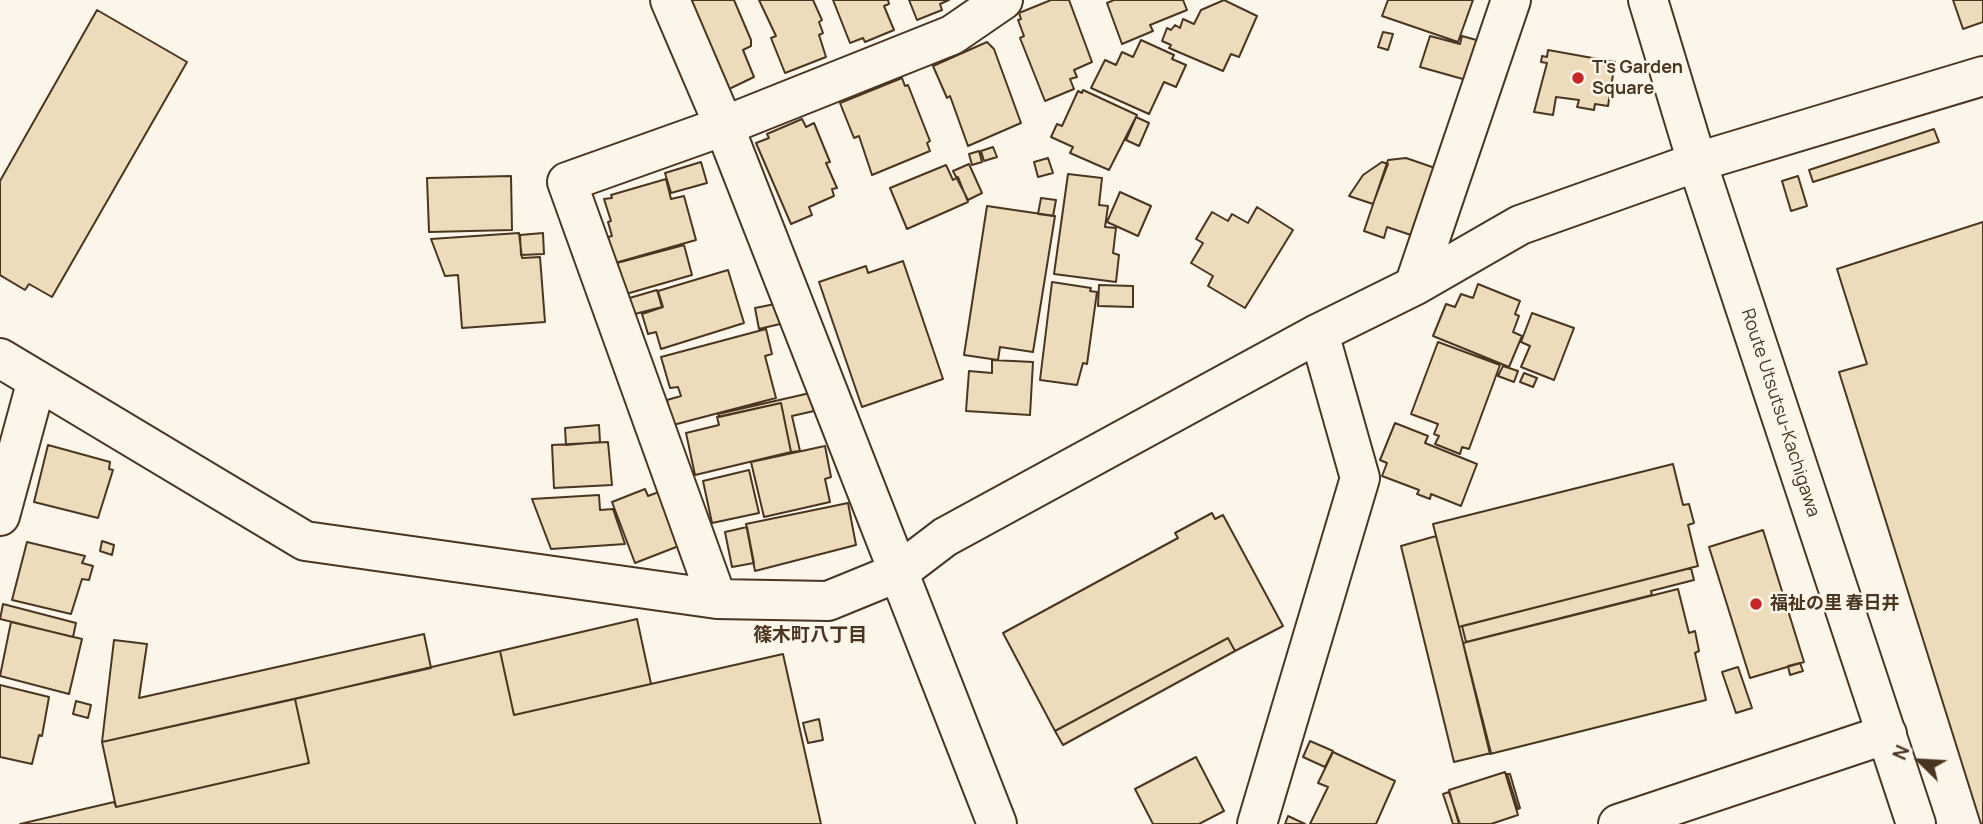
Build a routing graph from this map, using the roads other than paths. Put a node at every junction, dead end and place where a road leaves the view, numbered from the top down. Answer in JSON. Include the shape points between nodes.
{"nodes":[{"id":1,"x":670,"y":0,"type":"edge"},
{"id":2,"x":1003,"y":0,"type":"edge"},
{"id":3,"x":1511,"y":0,"type":"edge"},
{"id":4,"x":1648,"y":0,"type":"edge"},
{"id":5,"x":1983,"y":76,"type":"edge"},
{"id":6,"x":724,"y":127,"type":"junction"},
{"id":7,"x":1697,"y":162,"type":"junction"},
{"id":8,"x":1414,"y":286,"type":"junction"},
{"id":9,"x":1319,"y":333,"type":"junction"},
{"id":10,"x":0,"y":358,"type":"edge"},
{"id":11,"x":37,"y":380,"type":"junction"},
{"id":12,"x":0,"y":516,"type":"edge"},
{"id":13,"x":900,"y":572,"type":"junction"},
{"id":14,"x":717,"y":599,"type":"junction"},
{"id":15,"x":1887,"y":734,"type":"junction"},
{"id":16,"x":998,"y":824,"type":"edge"},
{"id":17,"x":1257,"y":824,"type":"edge"},
{"id":18,"x":1618,"y":824,"type":"edge"},
{"id":19,"x":1916,"y":824,"type":"edge"}],
"edges":[{"from":1,"to":6,"type":"street"},
{"from":2,"to":6,"type":"street","via":[[953,35]]},
{"from":3,"to":8,"type":"street"},
{"from":4,"to":7,"type":"street","name":"Route Utsutsu-Kachigawa"},
{"from":5,"to":7,"type":"street"},
{"from":6,"to":13,"type":"street"},
{"from":6,"to":14,"type":"street","via":[[567,182]]},
{"from":7,"to":8,"type":"street","via":[[1520,225]]},
{"from":7,"to":15,"type":"street","name":"Route Utsutsu-Kachigawa"},
{"from":8,"to":9,"type":"street"},
{"from":9,"to":13,"type":"street","via":[[945,537]]},
{"from":9,"to":17,"type":"street","via":[[1360,478]]},
{"from":10,"to":11,"type":"street"},
{"from":11,"to":12,"type":"street"},
{"from":11,"to":14,"type":"street","via":[[305,541]]},
{"from":13,"to":14,"type":"street","via":[[828,601]]},
{"from":13,"to":16,"type":"street"},
{"from":15,"to":18,"type":"street"},
{"from":15,"to":19,"type":"street","name":"Route Utsutsu-Kachigawa"}]}
